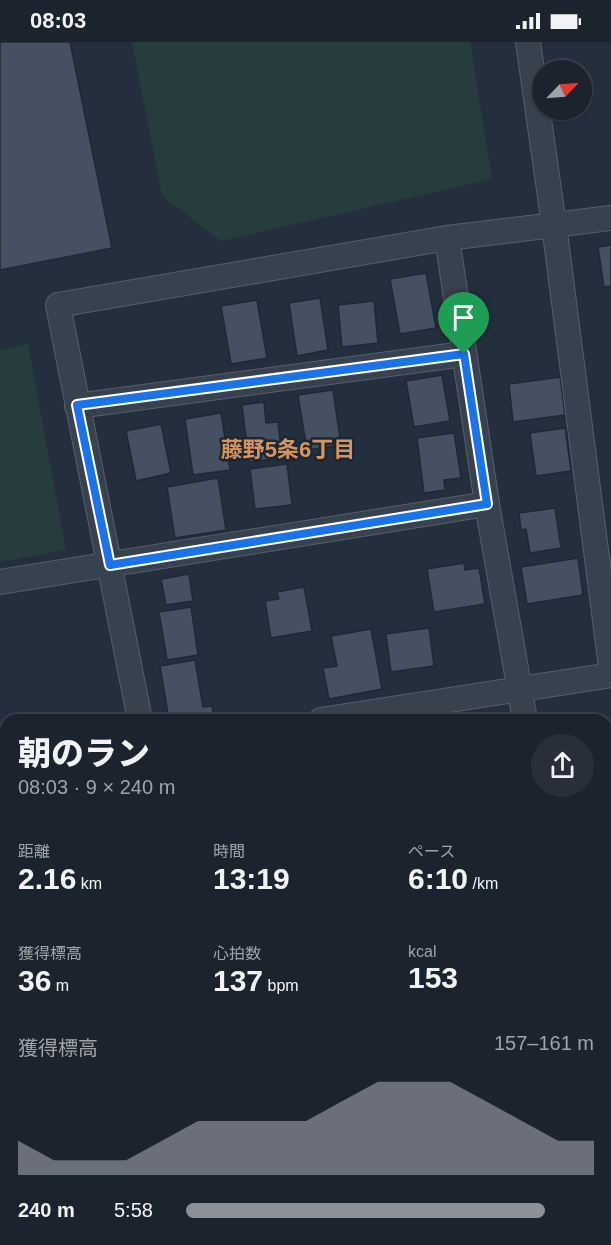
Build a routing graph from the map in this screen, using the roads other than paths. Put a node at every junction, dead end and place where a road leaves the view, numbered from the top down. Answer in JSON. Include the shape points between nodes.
{"nodes":[{"id":1,"x":528,"y":42,"type":"edge"},
{"id":2,"x":611,"y":218,"type":"edge"},
{"id":3,"x":554,"y":225,"type":"junction"},
{"id":4,"x":447,"y":238,"type":"junction"},
{"id":5,"x":464,"y":354,"type":"junction"},
{"id":6,"x":77,"y":405,"type":"junction"},
{"id":7,"x":487,"y":504,"type":"junction"},
{"id":8,"x":110,"y":565,"type":"junction"},
{"id":9,"x":0,"y":582,"type":"edge"},
{"id":10,"x":611,"y":667,"type":"edge"},
{"id":11,"x":611,"y":675,"type":"edge"},
{"id":12,"x":520,"y":690,"type":"junction"},
{"id":13,"x":139,"y":714,"type":"edge"},
{"id":14,"x":361,"y":714,"type":"edge"},
{"id":15,"x":524,"y":714,"type":"edge"}],
"edges":[{"from":1,"to":3,"type":"street"},
{"from":2,"to":3,"type":"street"},
{"from":3,"to":4,"type":"street"},
{"from":3,"to":10,"type":"street"},
{"from":4,"to":5,"type":"street"},
{"from":4,"to":6,"type":"street","via":[[58,305]]},
{"from":5,"to":6,"type":"street"},
{"from":5,"to":7,"type":"street"},
{"from":6,"to":8,"type":"street"},
{"from":7,"to":8,"type":"street"},
{"from":7,"to":12,"type":"street"},
{"from":8,"to":9,"type":"street"},
{"from":8,"to":13,"type":"street"},
{"from":11,"to":12,"type":"street"},
{"from":12,"to":14,"type":"street"},
{"from":12,"to":15,"type":"street"}]}
